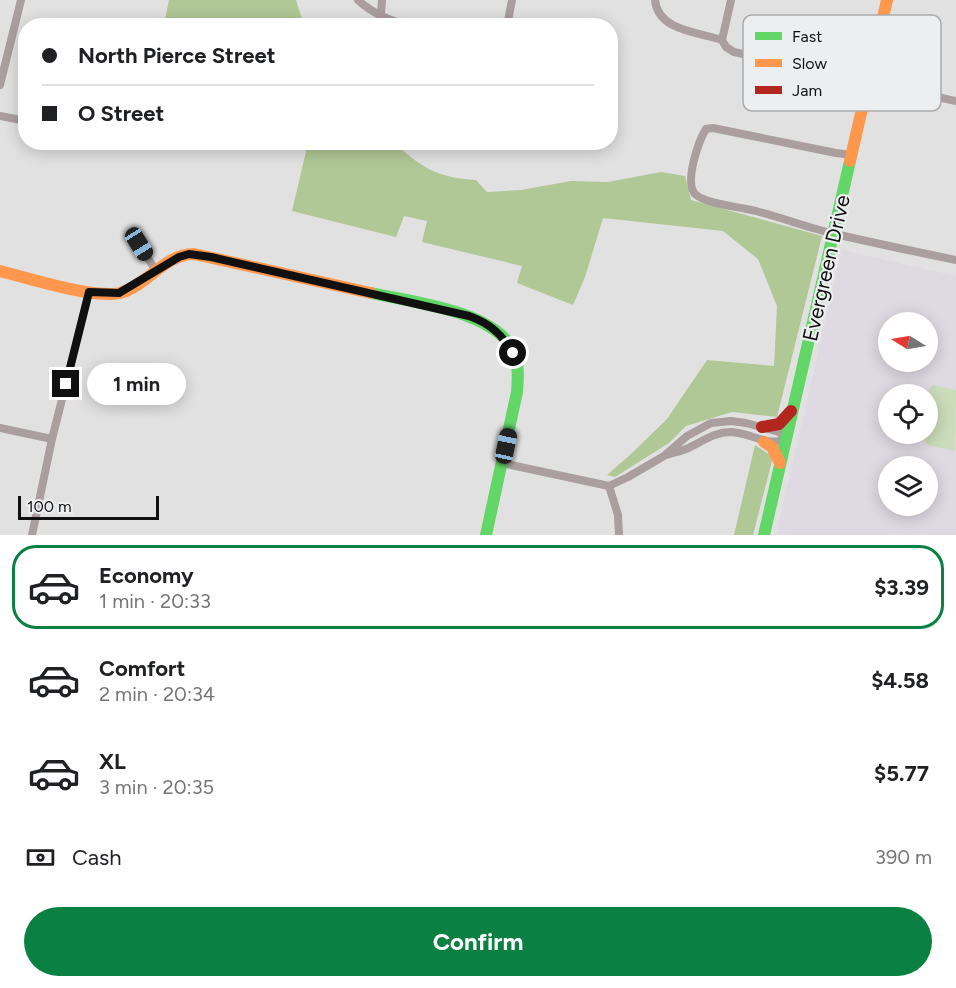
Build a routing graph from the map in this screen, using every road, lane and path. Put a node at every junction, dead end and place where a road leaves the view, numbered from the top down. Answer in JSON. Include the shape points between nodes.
{"nodes":[{"id":1,"x":21,"y":0,"type":"edge"},
{"id":2,"x":358,"y":0,"type":"edge"},
{"id":3,"x":382,"y":0,"type":"edge"},
{"id":4,"x":512,"y":0,"type":"edge"},
{"id":5,"x":655,"y":0,"type":"edge"},
{"id":6,"x":731,"y":0,"type":"edge"},
{"id":7,"x":887,"y":0,"type":"edge"},
{"id":8,"x":884,"y":15,"type":"edge"},
{"id":9,"x":377,"y":18,"type":"edge"},
{"id":10,"x":380,"y":18,"type":"edge"},
{"id":11,"x":509,"y":18,"type":"edge"},
{"id":12,"x":722,"y":40,"type":"junction"},
{"id":13,"x":743,"y":54,"type":"edge"},
{"id":14,"x":0,"y":85,"type":"edge"},
{"id":15,"x":941,"y":98,"type":"edge"},
{"id":16,"x":956,"y":101,"type":"edge"},
{"id":17,"x":862,"y":111,"type":"edge"},
{"id":18,"x":0,"y":116,"type":"edge"},
{"id":19,"x":18,"y":119,"type":"edge"},
{"id":20,"x":852,"y":155,"type":"junction"},
{"id":21,"x":834,"y":234,"type":"junction"},
{"id":22,"x":133,"y":239,"type":"dead end"},
{"id":23,"x":956,"y":261,"type":"edge"},
{"id":24,"x":0,"y":271,"type":"edge"},
{"id":25,"x":156,"y":271,"type":"junction"},
{"id":26,"x":89,"y":292,"type":"junction"},
{"id":27,"x":794,"y":407,"type":"junction"},
{"id":28,"x":762,"y":427,"type":"junction"},
{"id":29,"x":0,"y":428,"type":"edge"},
{"id":30,"x":52,"y":440,"type":"junction"},
{"id":31,"x":786,"y":440,"type":"junction"},
{"id":32,"x":764,"y":442,"type":"junction"},
{"id":33,"x":664,"y":456,"type":"junction"},
{"id":34,"x":502,"y":463,"type":"junction"},
{"id":35,"x":780,"y":464,"type":"junction"},
{"id":36,"x":609,"y":486,"type":"junction"},
{"id":37,"x":32,"y":535,"type":"edge"},
{"id":38,"x":486,"y":535,"type":"edge"},
{"id":39,"x":619,"y":535,"type":"edge"},
{"id":40,"x":764,"y":535,"type":"edge"}],
"edges":[{"from":1,"to":14,"type":"street"},
{"from":2,"to":9,"type":"street"},
{"from":3,"to":10,"type":"street"},
{"from":4,"to":11,"type":"street"},
{"from":5,"to":12,"type":"street","via":[[660,16],[670,24]]},
{"from":6,"to":12,"type":"street"},
{"from":7,"to":8,"type":"street","name":"Evergreen Drive"},
{"from":12,"to":13,"type":"street","via":[[726,47]]},
{"from":15,"to":16,"type":"street"},
{"from":17,"to":20,"type":"street","name":"Evergreen Drive"},
{"from":18,"to":19,"type":"street"},
{"from":20,"to":21,"type":"street","name":"Evergreen Drive"},
{"from":20,"to":21,"type":"street","via":[[713,128],[706,129],[699,143],[692,174],[695,194]]},
{"from":21,"to":23,"type":"street"},
{"from":21,"to":27,"type":"street","name":"Evergreen Drive"},
{"from":22,"to":25,"type":"street"},
{"from":24,"to":26,"type":"street"},
{"from":25,"to":26,"type":"street","via":[[119,293]]},
{"from":25,"to":34,"type":"street","via":[[184,255],[211,257],[442,309],[486,323],[507,342],[519,373]]},
{"from":26,"to":30,"type":"street"},
{"from":27,"to":28,"type":"street","via":[[779,423]]},
{"from":27,"to":31,"type":"street","name":"Evergreen Drive"},
{"from":28,"to":31,"type":"street","via":[[779,432]]},
{"from":28,"to":33,"type":"street","via":[[731,421],[711,423],[687,436]]},
{"from":29,"to":30,"type":"street"},
{"from":30,"to":37,"type":"street"},
{"from":31,"to":32,"type":"street"},
{"from":31,"to":35,"type":"street","name":"Evergreen Drive"},
{"from":32,"to":33,"type":"street","via":[[747,435],[719,433]]},
{"from":32,"to":35,"type":"street","via":[[772,447]]},
{"from":33,"to":36,"type":"street"},
{"from":34,"to":36,"type":"street"},
{"from":34,"to":38,"type":"street"},
{"from":35,"to":40,"type":"street","name":"Evergreen Drive"},
{"from":36,"to":39,"type":"street","via":[[618,515]]}]}
